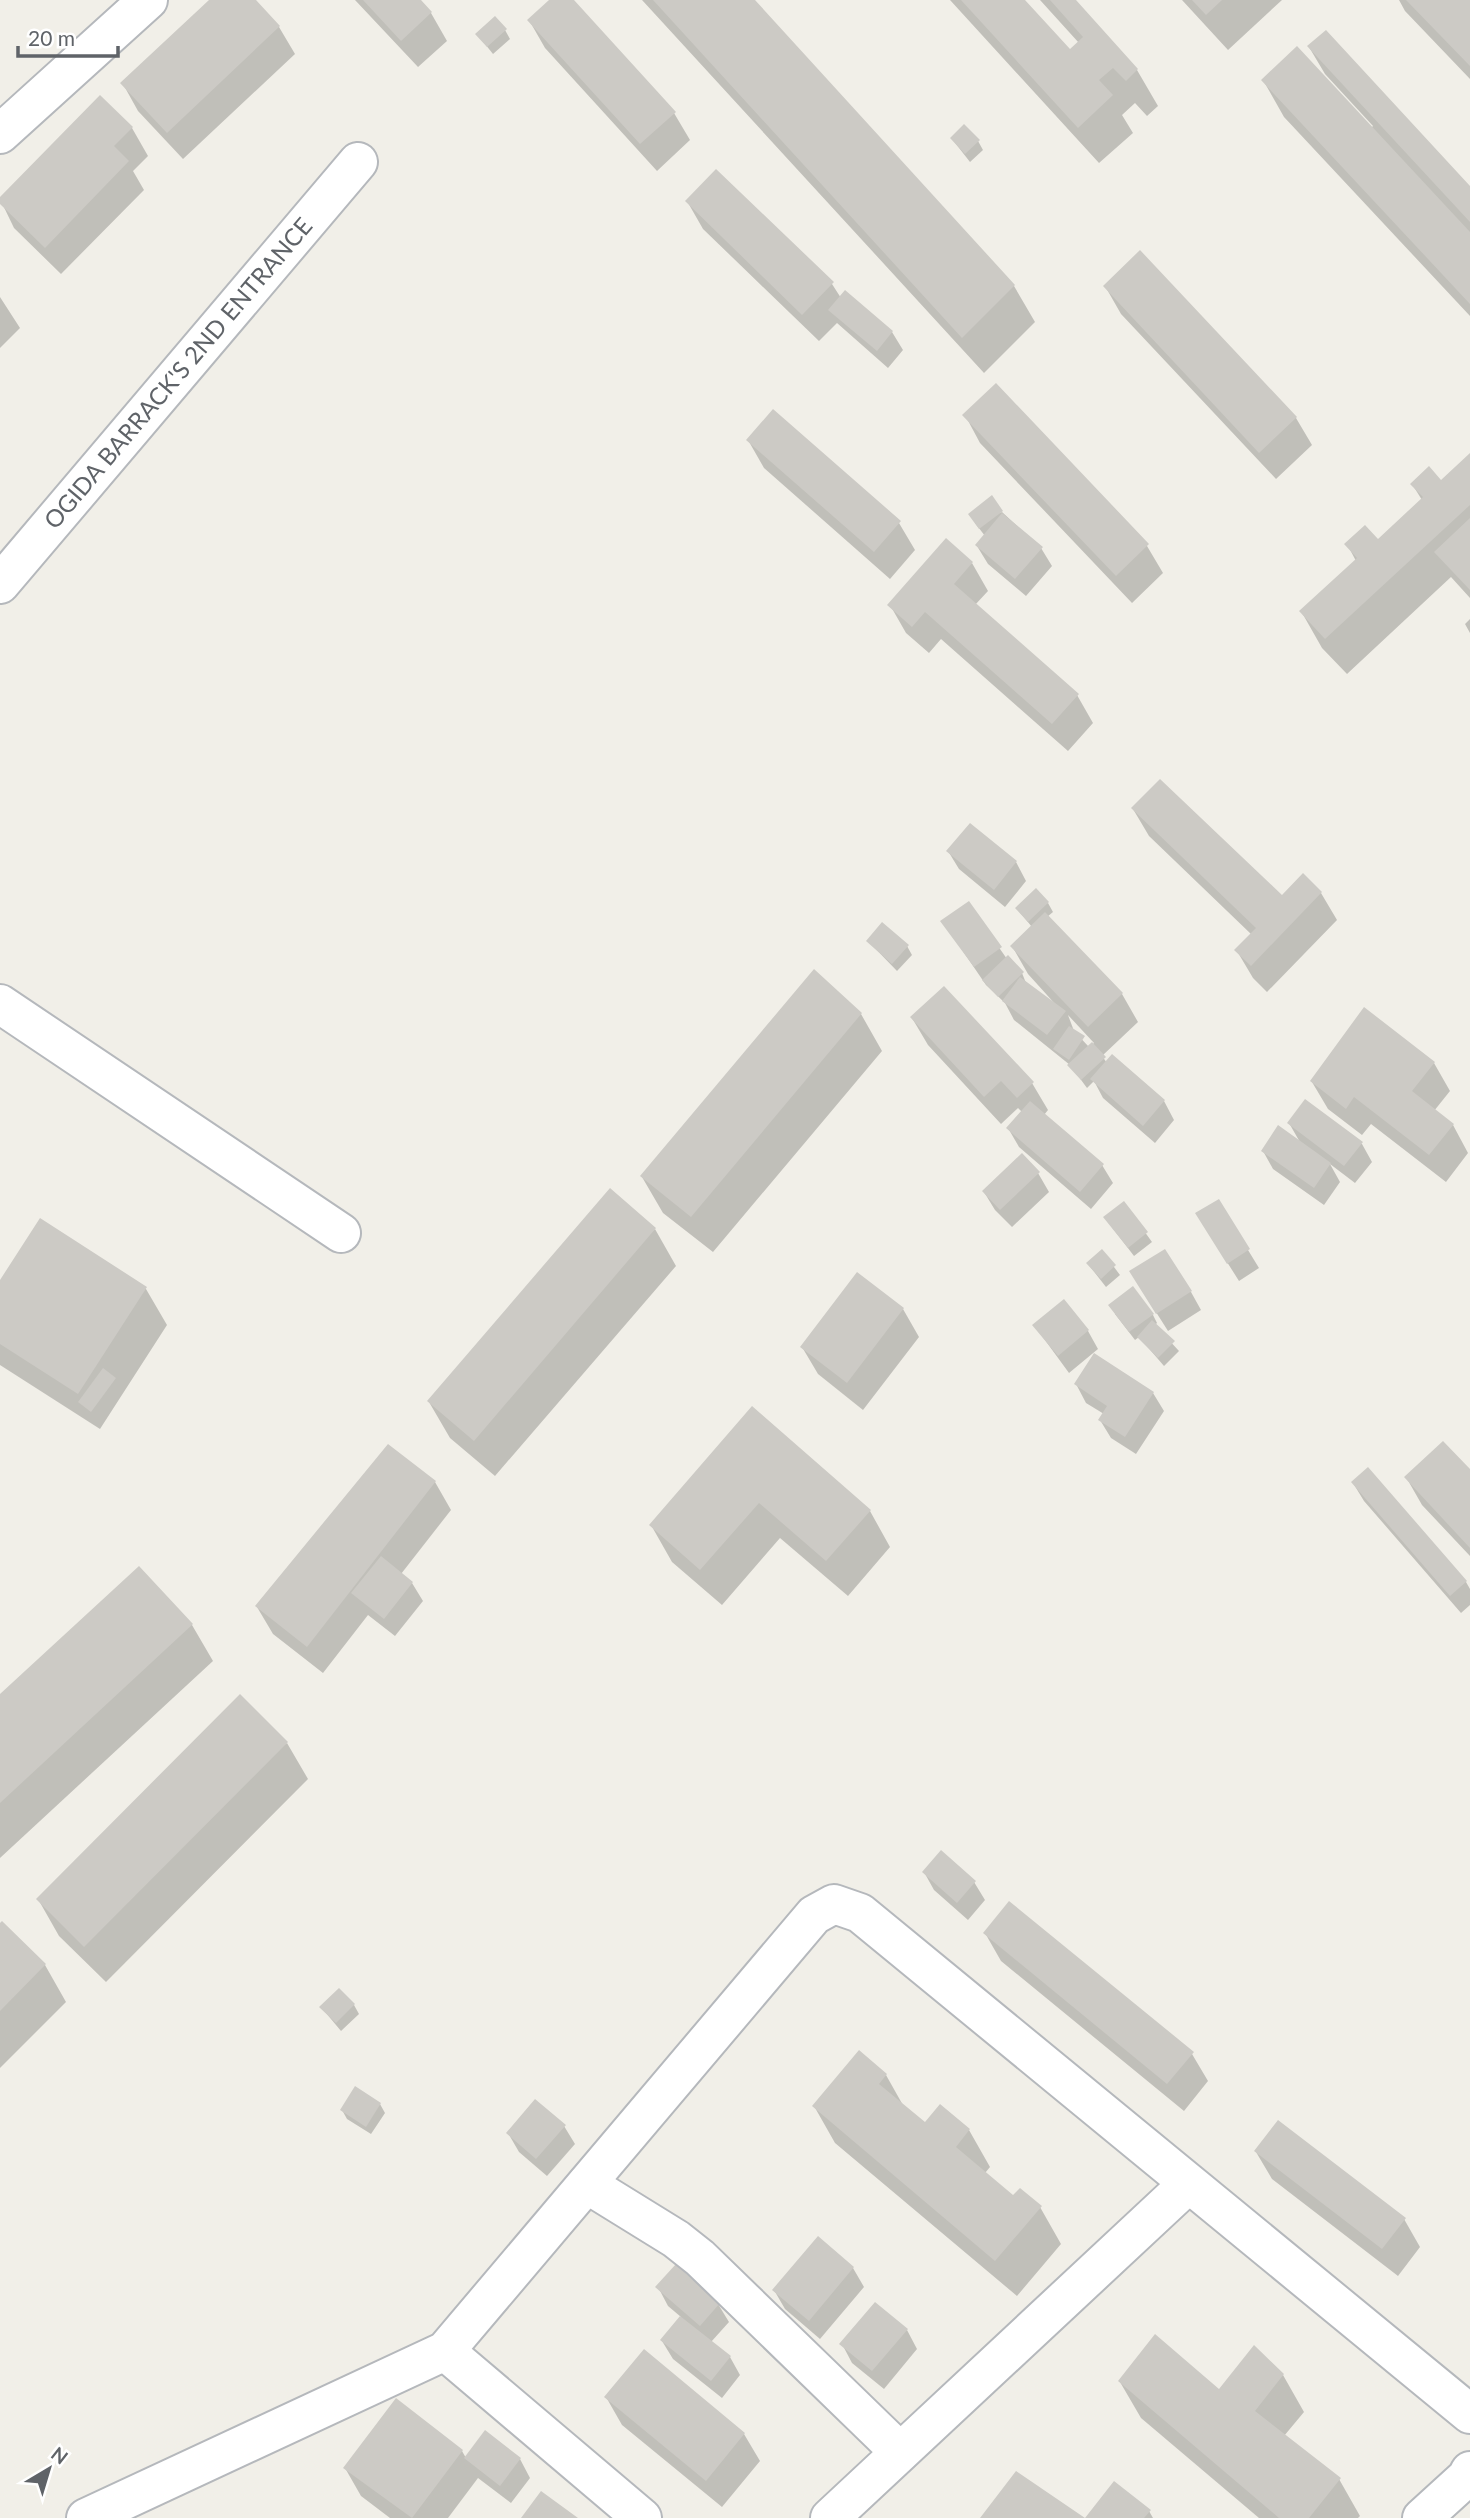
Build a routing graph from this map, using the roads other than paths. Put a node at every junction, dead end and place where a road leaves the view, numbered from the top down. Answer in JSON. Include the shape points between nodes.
{"nodes":[{"id":1,"x":148,"y":0,"type":"edge"},
{"id":2,"x":0,"y":134,"type":"edge"},
{"id":3,"x":358,"y":162,"type":"dead end"},
{"id":4,"x":0,"y":584,"type":"edge"},
{"id":5,"x":0,"y":1004,"type":"edge"},
{"id":6,"x":341,"y":1233,"type":"dead end"},
{"id":7,"x":587,"y":2184,"type":"junction"},
{"id":8,"x":1187,"y":2185,"type":"junction"},
{"id":9,"x":445,"y":2351,"type":"junction"},
{"id":10,"x":1470,"y":2414,"type":"edge"},
{"id":11,"x":900,"y":2452,"type":"junction"},
{"id":12,"x":1470,"y":2470,"type":"edge"},
{"id":13,"x":86,"y":2518,"type":"edge"},
{"id":14,"x":642,"y":2518,"type":"edge"},
{"id":15,"x":830,"y":2518,"type":"edge"},
{"id":16,"x":1422,"y":2518,"type":"edge"}],
"edges":[{"from":1,"to":2,"type":"street"},
{"from":3,"to":4,"type":"street","name":"OGIDA BARRACK'S 2ND ENTRANCE"},
{"from":5,"to":6,"type":"street"},
{"from":7,"to":8,"type":"street","via":[[814,1915],[834,1904],[860,1913]]},
{"from":7,"to":9,"type":"street"},
{"from":7,"to":11,"type":"street","via":[[700,2258]]},
{"from":8,"to":10,"type":"street"},
{"from":8,"to":11,"type":"street"},
{"from":9,"to":13,"type":"street"},
{"from":9,"to":14,"type":"street"},
{"from":11,"to":15,"type":"street"},
{"from":12,"to":16,"type":"street"}]}
